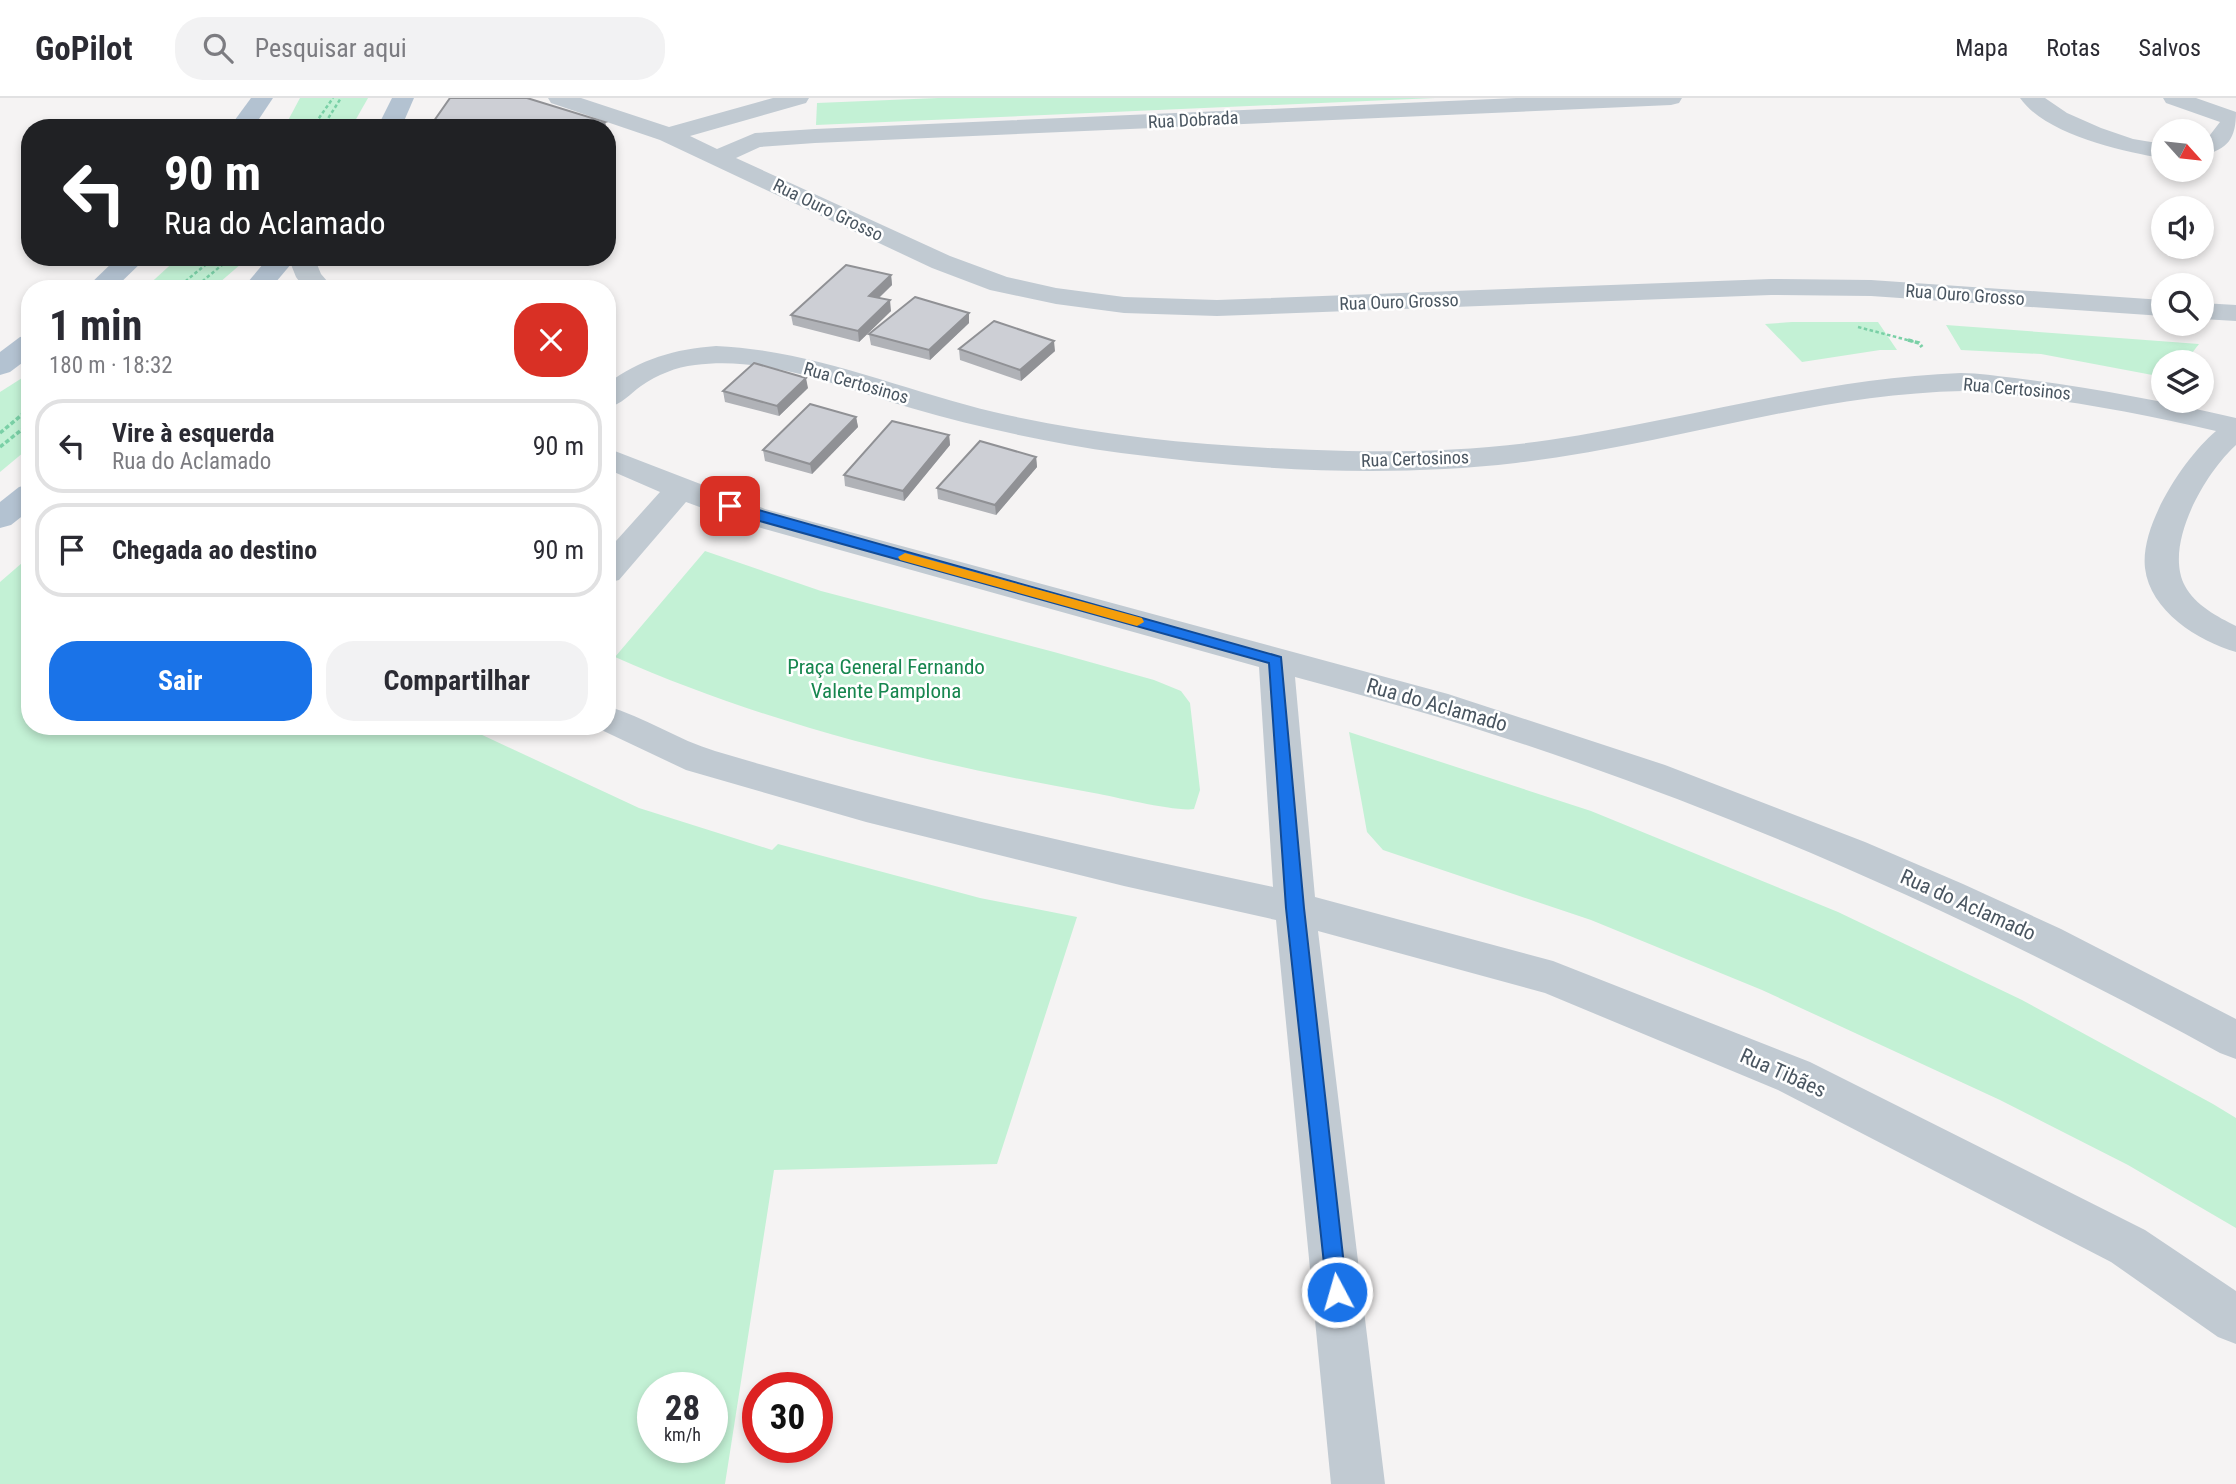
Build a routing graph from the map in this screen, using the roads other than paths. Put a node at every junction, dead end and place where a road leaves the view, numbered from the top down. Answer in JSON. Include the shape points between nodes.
{"nodes":[{"id":1,"x":262,"y":98,"type":"edge"},
{"id":2,"x":403,"y":98,"type":"edge"},
{"id":3,"x":559,"y":98,"type":"edge"},
{"id":4,"x":732,"y":98,"type":"edge"},
{"id":5,"x":798,"y":98,"type":"edge"},
{"id":6,"x":1671,"y":98,"type":"edge"},
{"id":7,"x":2031,"y":98,"type":"edge"},
{"id":8,"x":2175,"y":98,"type":"edge"},
{"id":9,"x":1526,"y":101,"type":"edge"},
{"id":10,"x":766,"y":103,"type":"edge"},
{"id":11,"x":247,"y":119,"type":"edge"},
{"id":12,"x":393,"y":119,"type":"edge"},
{"id":13,"x":716,"y":120,"type":"junction"},
{"id":14,"x":2235,"y":120,"type":"edge"},
{"id":15,"x":668,"y":135,"type":"junction"},
{"id":16,"x":755,"y":140,"type":"junction"},
{"id":17,"x":2214,"y":142,"type":"edge"},
{"id":18,"x":2151,"y":148,"type":"edge"},
{"id":19,"x":718,"y":157,"type":"junction"},
{"id":20,"x":124,"y":266,"type":"edge"},
{"id":21,"x":276,"y":266,"type":"edge"},
{"id":22,"x":108,"y":280,"type":"edge"},
{"id":23,"x":263,"y":280,"type":"edge"},
{"id":24,"x":2151,"y":307,"type":"edge"},
{"id":25,"x":2214,"y":312,"type":"edge"},
{"id":26,"x":2236,"y":313,"type":"edge"},
{"id":27,"x":21,"y":351,"type":"edge"},
{"id":28,"x":0,"y":366,"type":"edge"},
{"id":29,"x":616,"y":391,"type":"edge"},
{"id":30,"x":2236,"y":428,"type":"edge"},
{"id":31,"x":616,"y":462,"type":"edge"},
{"id":32,"x":681,"y":488,"type":"junction"},
{"id":33,"x":21,"y":502,"type":"edge"},
{"id":34,"x":0,"y":519,"type":"edge"},
{"id":35,"x":616,"y":562,"type":"edge"},
{"id":36,"x":2236,"y":640,"type":"edge"},
{"id":37,"x":1276,"y":660,"type":"junction"},
{"id":38,"x":616,"y":723,"type":"edge"},
{"id":39,"x":1295,"y":908,"type":"junction"},
{"id":40,"x":2236,"y":1040,"type":"edge"},
{"id":41,"x":2236,"y":1320,"type":"edge"},
{"id":42,"x":1358,"y":1484,"type":"edge"}],
"edges":[{"from":1,"to":11,"type":"main road"},
{"from":2,"to":12,"type":"main road"},
{"from":3,"to":15,"type":"street","name":"Rua Ouro Grosso"},
{"from":4,"to":13,"type":"street"},
{"from":5,"to":10,"type":"street"},
{"from":6,"to":9,"type":"street","name":"Rua Dobrada"},
{"from":7,"to":18,"type":"street","via":[[2111,140]]},
{"from":8,"to":14,"type":"street"},
{"from":9,"to":16,"type":"street","name":"Rua Dobrada"},
{"from":10,"to":13,"type":"street"},
{"from":10,"to":16,"type":"street"},
{"from":13,"to":15,"type":"street"},
{"from":14,"to":17,"type":"street"},
{"from":15,"to":19,"type":"street","name":"Rua Ouro Grosso"},
{"from":16,"to":19,"type":"street","name":"Rua Dobrada"},
{"from":19,"to":24,"type":"street","name":"Rua Ouro Grosso","via":[[953,266],[1011,286],[1124,305],[1285,306],[1771,287],[1871,288]]},
{"from":20,"to":22,"type":"main road"},
{"from":21,"to":23,"type":"main road"},
{"from":25,"to":26,"type":"street"},
{"from":27,"to":28,"type":"main road"},
{"from":29,"to":30,"type":"street","name":"Rua Certosinos","via":[[651,367],[683,357],[758,355],[1034,430],[1229,455],[1374,462],[1547,450],[1867,390],[1957,383],[2047,390]]},
{"from":30,"to":36,"type":"street","via":[[2203,461],[2173,515],[2162,549],[2162,576],[2193,617]]},
{"from":31,"to":32,"type":"street","name":"Rua do Aclamado"},
{"from":32,"to":35,"type":"street"},
{"from":32,"to":37,"type":"street","name":"Rua do Aclamado","via":[[754,516]]},
{"from":33,"to":34,"type":"main road"},
{"from":37,"to":39,"type":"street"},
{"from":37,"to":40,"type":"street","name":"Rua do Aclamado","via":[[1448,706],[1768,817],[2041,936]]},
{"from":38,"to":39,"type":"street","via":[[699,760],[866,808]]},
{"from":39,"to":41,"type":"street","name":"Rua Tibães","via":[[1553,978],[1794,1076],[2128,1245]]},
{"from":39,"to":42,"type":"street"}]}
